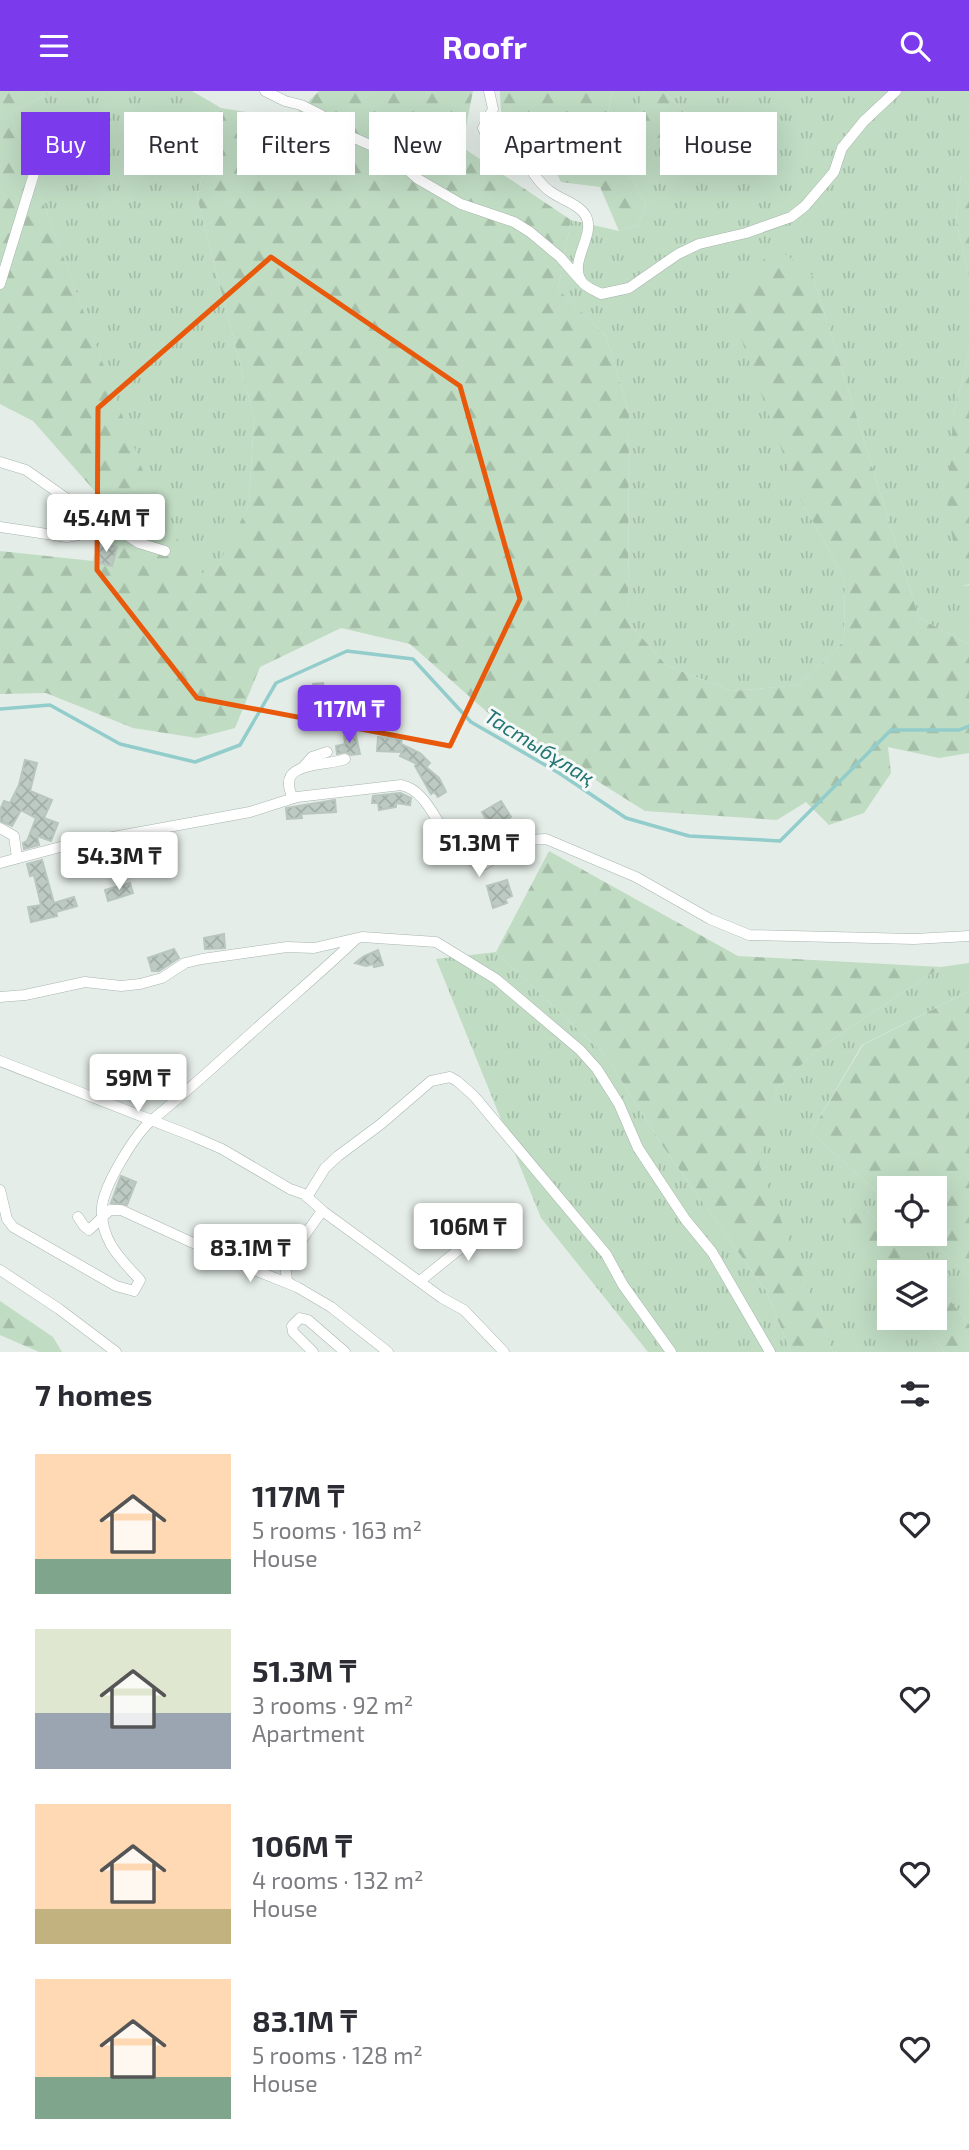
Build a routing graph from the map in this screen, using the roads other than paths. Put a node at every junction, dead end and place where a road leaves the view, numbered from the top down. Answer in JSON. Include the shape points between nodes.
{"nodes":[{"id":1,"x":265,"y":91,"type":"edge"},
{"id":2,"x":489,"y":91,"type":"edge"},
{"id":3,"x":896,"y":91,"type":"edge"},
{"id":4,"x":34,"y":175,"type":"edge"},
{"id":5,"x":582,"y":283,"type":"junction"},
{"id":6,"x":0,"y":284,"type":"edge"},
{"id":7,"x":0,"y":462,"type":"edge"},
{"id":8,"x":104,"y":525,"type":"junction"},
{"id":9,"x":0,"y":527,"type":"edge"},
{"id":10,"x":165,"y":551,"type":"dead end"},
{"id":11,"x":327,"y":752,"type":"dead end"},
{"id":12,"x":345,"y":759,"type":"dead end"},
{"id":13,"x":304,"y":766,"type":"junction"},
{"id":14,"x":293,"y":798,"type":"junction"},
{"id":15,"x":0,"y":828,"type":"edge"},
{"id":16,"x":17,"y":858,"type":"junction"},
{"id":17,"x":0,"y":863,"type":"edge"},
{"id":18,"x":969,"y":936,"type":"edge"},
{"id":19,"x":356,"y":938,"type":"junction"},
{"id":20,"x":0,"y":997,"type":"edge"},
{"id":21,"x":0,"y":1061,"type":"edge"},
{"id":22,"x":152,"y":1120,"type":"junction"},
{"id":23,"x":0,"y":1189,"type":"edge"},
{"id":24,"x":307,"y":1197,"type":"junction"},
{"id":25,"x":322,"y":1211,"type":"junction"},
{"id":26,"x":102,"y":1216,"type":"junction"},
{"id":27,"x":78,"y":1217,"type":"dead end"},
{"id":28,"x":499,"y":1218,"type":"dead end"},
{"id":29,"x":285,"y":1263,"type":"junction"},
{"id":30,"x":0,"y":1270,"type":"edge"},
{"id":31,"x":257,"y":1271,"type":"junction"},
{"id":32,"x":420,"y":1281,"type":"junction"},
{"id":33,"x":291,"y":1285,"type":"junction"},
{"id":34,"x":116,"y":1352,"type":"edge"},
{"id":35,"x":313,"y":1352,"type":"edge"},
{"id":36,"x":345,"y":1352,"type":"edge"},
{"id":37,"x":388,"y":1352,"type":"edge"},
{"id":38,"x":505,"y":1352,"type":"edge"},
{"id":39,"x":671,"y":1352,"type":"edge"},
{"id":40,"x":770,"y":1352,"type":"edge"}],
"edges":[{"from":1,"to":5,"type":"street","via":[[321,115],[352,137],[388,153],[418,179],[461,204],[514,222],[560,257]]},
{"from":2,"to":5,"type":"street","via":[[493,109],[483,128],[489,140],[517,155],[552,193],[584,213],[589,223],[577,269]]},
{"from":3,"to":5,"type":"street","via":[[864,121],[842,148],[834,172],[791,217],[699,244],[629,288],[601,294]]},
{"from":4,"to":6,"type":"street"},
{"from":7,"to":8,"type":"street","via":[[26,470]]},
{"from":8,"to":9,"type":"street","via":[[67,537]]},
{"from":8,"to":10,"type":"street"},
{"from":11,"to":13,"type":"street","via":[[312,757]]},
{"from":12,"to":13,"type":"street"},
{"from":13,"to":14,"type":"street","via":[[289,780]]},
{"from":14,"to":16,"type":"street","via":[[250,812]]},
{"from":14,"to":18,"type":"street","via":[[409,786],[457,849],[475,863],[483,865],[526,840],[546,839],[636,877],[710,919],[749,935]]},
{"from":15,"to":16,"type":"street","via":[[15,836]]},
{"from":16,"to":17,"type":"street"},
{"from":19,"to":20,"type":"street","via":[[314,948],[287,947],[202,959],[140,984],[85,982]]},
{"from":19,"to":22,"type":"street"},
{"from":19,"to":40,"type":"street","via":[[436,942],[496,979],[580,1050],[597,1069],[619,1104],[638,1149],[712,1252]]},
{"from":21,"to":22,"type":"street"},
{"from":22,"to":24,"type":"street","via":[[222,1150]]},
{"from":22,"to":26,"type":"street","via":[[106,1187]]},
{"from":23,"to":26,"type":"street","via":[[13,1227],[116,1286],[134,1291],[140,1280],[116,1256]]},
{"from":24,"to":25,"type":"street"},
{"from":24,"to":39,"type":"street","via":[[338,1156],[431,1081],[450,1077],[474,1096],[572,1211]]},
{"from":25,"to":29,"type":"street"},
{"from":25,"to":32,"type":"street"},
{"from":26,"to":27,"type":"street","via":[[89,1230]]},
{"from":26,"to":31,"type":"street","via":[[121,1210]]},
{"from":28,"to":32,"type":"street"},
{"from":29,"to":31,"type":"street"},
{"from":29,"to":33,"type":"street"},
{"from":30,"to":34,"type":"street"},
{"from":31,"to":33,"type":"street"},
{"from":32,"to":38,"type":"street","via":[[464,1310]]},
{"from":33,"to":37,"type":"street","via":[[331,1307]]},
{"from":35,"to":36,"type":"street","via":[[293,1332],[300,1318],[309,1320]]}]}
